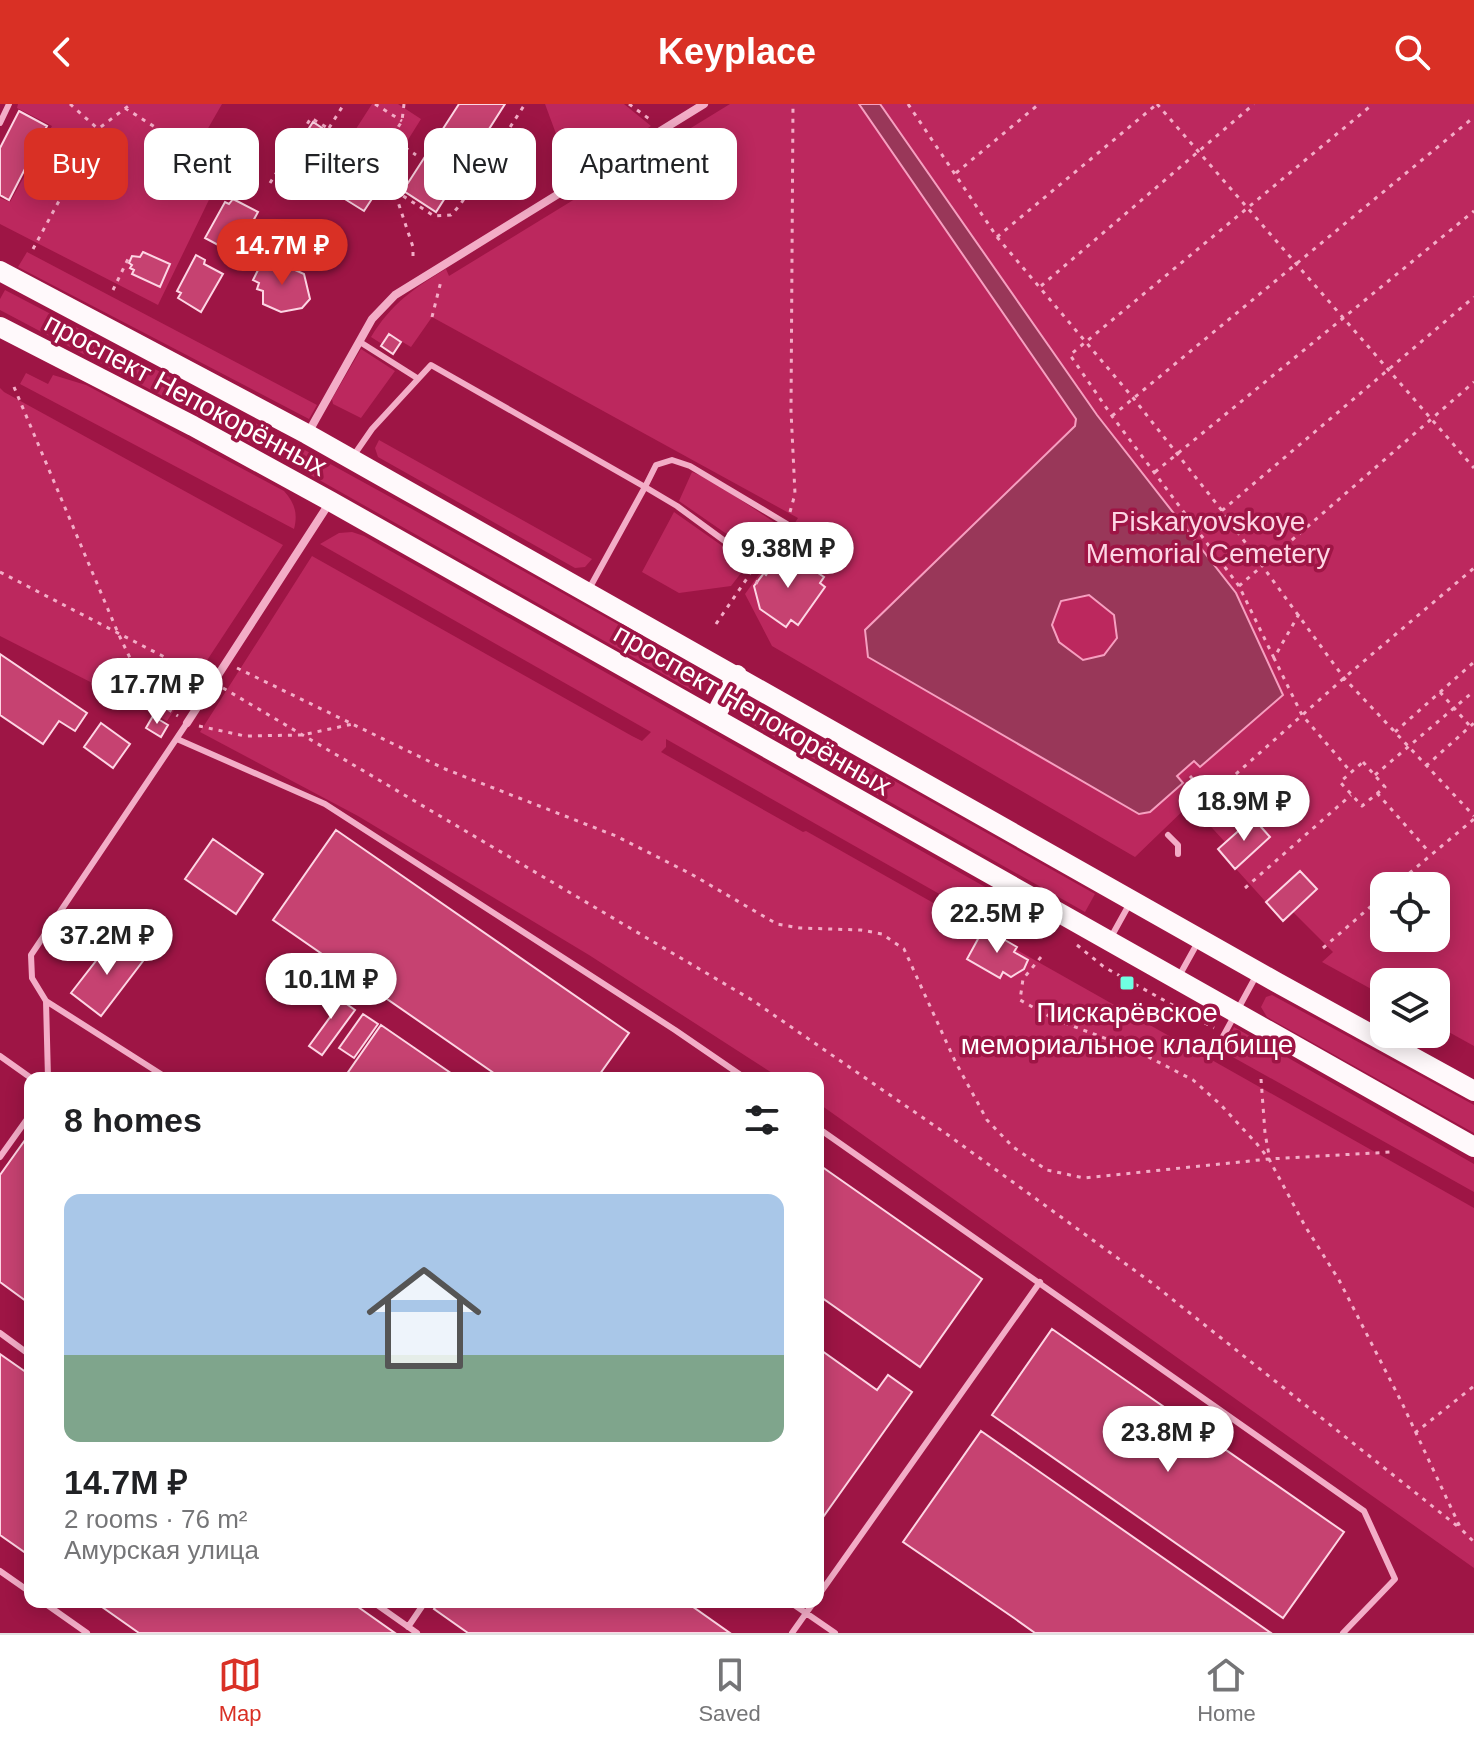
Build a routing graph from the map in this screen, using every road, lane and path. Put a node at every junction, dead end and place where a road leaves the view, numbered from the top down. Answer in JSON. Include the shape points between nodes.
{"nodes":[{"id":1,"x":9,"y":104,"type":"edge"},
{"id":2,"x":70,"y":104,"type":"edge"},
{"id":3,"x":131,"y":104,"type":"edge"},
{"id":4,"x":344,"y":104,"type":"edge"},
{"id":5,"x":375,"y":104,"type":"edge"},
{"id":6,"x":404,"y":104,"type":"edge"},
{"id":7,"x":525,"y":104,"type":"edge"},
{"id":8,"x":629,"y":104,"type":"edge"},
{"id":9,"x":704,"y":104,"type":"edge"},
{"id":10,"x":793,"y":104,"type":"edge"},
{"id":11,"x":908,"y":104,"type":"edge"},
{"id":12,"x":1039,"y":104,"type":"edge"},
{"id":13,"x":1157,"y":104,"type":"edge"},
{"id":14,"x":1254,"y":104,"type":"edge"},
{"id":15,"x":1373,"y":104,"type":"edge"},
{"id":16,"x":125,"y":108,"type":"junction"},
{"id":17,"x":1474,"y":117,"type":"edge"},
{"id":18,"x":402,"y":121,"type":"junction"},
{"id":19,"x":0,"y":123,"type":"edge"},
{"id":20,"x":97,"y":128,"type":"edge"},
{"id":21,"x":99,"y":128,"type":"edge"},
{"id":22,"x":156,"y":128,"type":"edge"},
{"id":23,"x":305,"y":128,"type":"edge"},
{"id":24,"x":329,"y":128,"type":"joint"},
{"id":25,"x":662,"y":128,"type":"edge"},
{"id":26,"x":665,"y":128,"type":"edge"},
{"id":27,"x":1198,"y":152,"type":"junction"},
{"id":28,"x":416,"y":155,"type":"dead end"},
{"id":29,"x":956,"y":173,"type":"junction"},
{"id":30,"x":275,"y":175,"type":"edge"},
{"id":31,"x":270,"y":183,"type":"dead end"},
{"id":32,"x":552,"y":197,"type":"edge"},
{"id":33,"x":60,"y":200,"type":"edge"},
{"id":34,"x":1247,"y":209,"type":"junction"},
{"id":35,"x":1474,"y":211,"type":"edge"},
{"id":36,"x":997,"y":237,"type":"junction"},
{"id":37,"x":33,"y":249,"type":"dead end"},
{"id":38,"x":413,"y":256,"type":"dead end"},
{"id":39,"x":131,"y":259,"type":"dead end"},
{"id":40,"x":1296,"y":265,"type":"junction"},
{"id":41,"x":440,"y":266,"type":"junction"},
{"id":42,"x":0,"y":271,"type":"edge"},
{"id":43,"x":1040,"y":287,"type":"junction"},
{"id":44,"x":113,"y":290,"type":"dead end"},
{"id":45,"x":1474,"y":297,"type":"edge"},
{"id":46,"x":432,"y":317,"type":"dead end"},
{"id":47,"x":1343,"y":319,"type":"junction"},
{"id":48,"x":0,"y":327,"type":"edge"},
{"id":49,"x":360,"y":342,"type":"junction"},
{"id":50,"x":1086,"y":343,"type":"junction"},
{"id":51,"x":1387,"y":369,"type":"junction"},
{"id":52,"x":417,"y":378,"type":"junction"},
{"id":53,"x":1474,"y":382,"type":"edge"},
{"id":54,"x":14,"y":387,"type":"dead end"},
{"id":55,"x":1134,"y":399,"type":"junction"},
{"id":56,"x":1112,"y":416,"type":"junction"},
{"id":57,"x":1432,"y":420,"type":"junction"},
{"id":58,"x":307,"y":434,"type":"junction"},
{"id":59,"x":1177,"y":455,"type":"junction"},
{"id":60,"x":351,"y":459,"type":"junction"},
{"id":61,"x":1474,"y":468,"type":"edge"},
{"id":62,"x":1155,"y":472,"type":"junction"},
{"id":63,"x":645,"y":487,"type":"junction"},
{"id":64,"x":330,"y":501,"type":"junction"},
{"id":65,"x":1223,"y":512,"type":"junction"},
{"id":66,"x":787,"y":524,"type":"junction"},
{"id":67,"x":1199,"y":530,"type":"junction"},
{"id":68,"x":756,"y":564,"type":"junction"},
{"id":69,"x":1262,"y":565,"type":"junction"},
{"id":70,"x":1474,"y":568,"type":"edge"},
{"id":71,"x":764,"y":570,"type":"dead end"},
{"id":72,"x":0,"y":572,"type":"edge"},
{"id":73,"x":756,"y":584,"type":"dead end"},
{"id":74,"x":1239,"y":586,"type":"junction"},
{"id":75,"x":587,"y":592,"type":"junction"},
{"id":76,"x":1299,"y":614,"type":"junction"},
{"id":77,"x":716,"y":624,"type":"dead end"},
{"id":78,"x":118,"y":633,"type":"junction"},
{"id":79,"x":1274,"y":658,"type":"junction"},
{"id":80,"x":1474,"y":662,"type":"edge"},
{"id":81,"x":227,"y":663,"type":"junction"},
{"id":82,"x":737,"y":675,"type":"junction"},
{"id":83,"x":1344,"y":678,"type":"junction"},
{"id":84,"x":214,"y":683,"type":"junction"},
{"id":85,"x":1474,"y":691,"type":"edge"},
{"id":86,"x":1440,"y":692,"type":"junction"},
{"id":87,"x":1454,"y":708,"type":"junction"},
{"id":88,"x":1302,"y":715,"type":"junction"},
{"id":89,"x":714,"y":718,"type":"junction"},
{"id":90,"x":187,"y":723,"type":"junction"},
{"id":91,"x":353,"y":724,"type":"junction"},
{"id":92,"x":1472,"y":725,"type":"edge"},
{"id":93,"x":1395,"y":732,"type":"junction"},
{"id":94,"x":302,"y":735,"type":"junction"},
{"id":95,"x":177,"y":739,"type":"junction"},
{"id":96,"x":1409,"y":748,"type":"junction"},
{"id":97,"x":1426,"y":766,"type":"junction"},
{"id":98,"x":1351,"y":772,"type":"junction"},
{"id":99,"x":1375,"y":775,"type":"junction"},
{"id":100,"x":1190,"y":776,"type":"dead end"},
{"id":101,"x":1377,"y":793,"type":"junction"},
{"id":102,"x":1351,"y":795,"type":"junction"},
{"id":103,"x":1208,"y":796,"type":"junction"},
{"id":104,"x":1191,"y":814,"type":"dead end"},
{"id":105,"x":1474,"y":817,"type":"edge"},
{"id":106,"x":1168,"y":835,"type":"dead end"},
{"id":107,"x":1431,"y":853,"type":"junction"},
{"id":108,"x":1178,"y":854,"type":"dead end"},
{"id":109,"x":1410,"y":872,"type":"edge"},
{"id":110,"x":1245,"y":888,"type":"dead end"},
{"id":111,"x":1131,"y":900,"type":"junction"},
{"id":112,"x":1370,"y":907,"type":"edge"},
{"id":113,"x":1200,"y":939,"type":"junction"},
{"id":114,"x":1108,"y":942,"type":"junction"},
{"id":115,"x":1074,"y":943,"type":"dead end"},
{"id":116,"x":1323,"y":948,"type":"dead end"},
{"id":117,"x":1041,"y":957,"type":"dead end"},
{"id":118,"x":1258,"y":972,"type":"junction"},
{"id":119,"x":1176,"y":981,"type":"junction"},
{"id":120,"x":46,"y":1001,"type":"junction"},
{"id":121,"x":1235,"y":1013,"type":"junction"},
{"id":122,"x":1225,"y":1034,"type":"junction"},
{"id":123,"x":1214,"y":1053,"type":"dead end"},
{"id":124,"x":0,"y":1056,"type":"edge"},
{"id":125,"x":48,"y":1072,"type":"edge"},
{"id":126,"x":158,"y":1072,"type":"edge"},
{"id":127,"x":736,"y":1072,"type":"edge"},
{"id":128,"x":24,"y":1073,"type":"edge"},
{"id":129,"x":1261,"y":1079,"type":"dead end"},
{"id":130,"x":1474,"y":1091,"type":"edge"},
{"id":131,"x":24,"y":1123,"type":"edge"},
{"id":132,"x":824,"y":1132,"type":"edge"},
{"id":133,"x":1474,"y":1147,"type":"edge"},
{"id":134,"x":1391,"y":1152,"type":"dead end"},
{"id":135,"x":0,"y":1157,"type":"edge"},
{"id":136,"x":1269,"y":1159,"type":"junction"},
{"id":137,"x":1040,"y":1282,"type":"junction"},
{"id":138,"x":0,"y":1333,"type":"edge"},
{"id":139,"x":24,"y":1351,"type":"edge"},
{"id":140,"x":1474,"y":1386,"type":"edge"},
{"id":141,"x":1415,"y":1433,"type":"junction"},
{"id":142,"x":1461,"y":1529,"type":"junction"},
{"id":143,"x":1474,"y":1542,"type":"edge"},
{"id":144,"x":0,"y":1571,"type":"edge"},
{"id":145,"x":24,"y":1588,"type":"edge"},
{"id":146,"x":824,"y":1588,"type":"edge"},
{"id":147,"x":52,"y":1608,"type":"edge"},
{"id":148,"x":381,"y":1608,"type":"edge"},
{"id":149,"x":421,"y":1608,"type":"edge"},
{"id":150,"x":799,"y":1608,"type":"edge"},
{"id":151,"x":810,"y":1608,"type":"edge"},
{"id":152,"x":806,"y":1613,"type":"junction"},
{"id":153,"x":408,"y":1627,"type":"junction"},
{"id":154,"x":87,"y":1633,"type":"edge"},
{"id":155,"x":417,"y":1633,"type":"edge"},
{"id":156,"x":792,"y":1633,"type":"edge"},
{"id":157,"x":835,"y":1633,"type":"edge"},
{"id":158,"x":1343,"y":1633,"type":"edge"}],
"edges":[{"from":1,"to":19,"type":"lane"},
{"from":2,"to":20,"type":"path"},
{"from":3,"to":16,"type":"path"},
{"from":4,"to":24,"type":"path"},
{"from":5,"to":18,"type":"path"},
{"from":6,"to":18,"type":"path"},
{"from":7,"to":38,"type":"path","via":[[451,215],[434,216],[394,190]]},
{"from":8,"to":25,"type":"path"},
{"from":9,"to":26,"type":"street"},
{"from":10,"to":66,"type":"path","via":[[795,494]]},
{"from":11,"to":29,"type":"path"},
{"from":12,"to":29,"type":"path"},
{"from":13,"to":27,"type":"path"},
{"from":13,"to":36,"type":"path"},
{"from":14,"to":27,"type":"path"},
{"from":15,"to":34,"type":"path"},
{"from":16,"to":21,"type":"path"},
{"from":16,"to":22,"type":"path"},
{"from":17,"to":40,"type":"path"},
{"from":18,"to":28,"type":"path","via":[[395,132],[397,142]]},
{"from":23,"to":24,"type":"path","via":[[311,118]]},
{"from":27,"to":34,"type":"path"},
{"from":27,"to":43,"type":"path"},
{"from":29,"to":36,"type":"path"},
{"from":30,"to":31,"type":"path"},
{"from":32,"to":41,"type":"street"},
{"from":33,"to":37,"type":"path"},
{"from":34,"to":40,"type":"path"},
{"from":34,"to":50,"type":"path"},
{"from":35,"to":47,"type":"path"},
{"from":36,"to":43,"type":"path"},
{"from":39,"to":44,"type":"path"},
{"from":40,"to":47,"type":"path"},
{"from":40,"to":55,"type":"path"},
{"from":41,"to":46,"type":"path","via":[[443,276]]},
{"from":41,"to":49,"type":"street","via":[[395,295],[372,319]]},
{"from":42,"to":58,"type":"main road","name":"проспект Непокорённых"},
{"from":43,"to":50,"type":"path"},
{"from":45,"to":51,"type":"path"},
{"from":47,"to":51,"type":"path"},
{"from":47,"to":59,"type":"path"},
{"from":48,"to":64,"type":"main road","name":"проспект Непокорённых"},
{"from":49,"to":52,"type":"lane"},
{"from":49,"to":58,"type":"street"},
{"from":50,"to":55,"type":"path"},
{"from":50,"to":56,"type":"path","via":[[1070,355]]},
{"from":51,"to":57,"type":"path"},
{"from":51,"to":65,"type":"path"},
{"from":52,"to":60,"type":"lane"},
{"from":52,"to":63,"type":"lane","via":[[431,365]]},
{"from":53,"to":57,"type":"path"},
{"from":54,"to":78,"type":"path"},
{"from":55,"to":56,"type":"path"},
{"from":55,"to":59,"type":"path"},
{"from":56,"to":62,"type":"path"},
{"from":57,"to":61,"type":"path"},
{"from":57,"to":69,"type":"path"},
{"from":58,"to":60,"type":"main road","name":"проспект Непокорённых"},
{"from":59,"to":62,"type":"path"},
{"from":59,"to":65,"type":"path"},
{"from":60,"to":75,"type":"main road","name":"проспект Непокорённых"},
{"from":62,"to":67,"type":"path"},
{"from":63,"to":66,"type":"lane","via":[[656,465],[672,460]]},
{"from":63,"to":68,"type":"lane"},
{"from":63,"to":75,"type":"lane"},
{"from":64,"to":81,"type":"street"},
{"from":64,"to":89,"type":"main road","name":"проспект Непокорённых"},
{"from":65,"to":67,"type":"path"},
{"from":65,"to":69,"type":"path"},
{"from":66,"to":68,"type":"lane"},
{"from":67,"to":74,"type":"path"},
{"from":68,"to":77,"type":"path"},
{"from":69,"to":74,"type":"path"},
{"from":69,"to":76,"type":"path"},
{"from":70,"to":83,"type":"path"},
{"from":71,"to":73,"type":"path"},
{"from":72,"to":78,"type":"path"},
{"from":74,"to":79,"type":"path"},
{"from":75,"to":82,"type":"main road","name":"проспект Непокорённых"},
{"from":76,"to":79,"type":"path"},
{"from":76,"to":83,"type":"path"},
{"from":78,"to":84,"type":"path"},
{"from":78,"to":90,"type":"path","via":[[143,685]]},
{"from":79,"to":88,"type":"path"},
{"from":80,"to":86,"type":"path"},
{"from":81,"to":84,"type":"street"},
{"from":81,"to":91,"type":"path"},
{"from":82,"to":89,"type":"main road"},
{"from":82,"to":111,"type":"main road","name":"проспект Непокорённых"},
{"from":83,"to":88,"type":"path"},
{"from":83,"to":93,"type":"path"},
{"from":84,"to":90,"type":"street"},
{"from":84,"to":94,"type":"path"},
{"from":85,"to":87,"type":"path"},
{"from":86,"to":87,"type":"path"},
{"from":86,"to":93,"type":"path"},
{"from":87,"to":92,"type":"path"},
{"from":87,"to":96,"type":"path"},
{"from":88,"to":98,"type":"path"},
{"from":88,"to":103,"type":"path"},
{"from":89,"to":114,"type":"main road","name":"проспект Непокорённых"},
{"from":90,"to":94,"type":"path","via":[[245,736]]},
{"from":90,"to":95,"type":"lane"},
{"from":91,"to":94,"type":"path"},
{"from":91,"to":136,"type":"path","via":[[445,769],[616,836],[777,924],[882,934],[904,949],[987,1120],[1013,1147],[1047,1170],[1084,1178]]},
{"from":92,"to":97,"type":"path"},
{"from":93,"to":96,"type":"path"},
{"from":94,"to":142,"type":"path","via":[[766,1009],[1152,1283]]},
{"from":95,"to":120,"type":"lane","via":[[31,955],[32,978]]},
{"from":95,"to":127,"type":"lane","via":[[325,804]]},
{"from":96,"to":97,"type":"path"},
{"from":96,"to":99,"type":"path"},
{"from":97,"to":105,"type":"path"},
{"from":98,"to":99,"type":"path","via":[[1363,762]]},
{"from":98,"to":102,"type":"path","via":[[1340,782]]},
{"from":99,"to":101,"type":"path","via":[[1385,787]]},
{"from":100,"to":103,"type":"path"},
{"from":101,"to":102,"type":"path","via":[[1362,806]]},
{"from":101,"to":107,"type":"path"},
{"from":102,"to":110,"type":"path"},
{"from":103,"to":104,"type":"path"},
{"from":105,"to":107,"type":"path"},
{"from":106,"to":108,"type":"lane","via":[[1178,845]]},
{"from":107,"to":109,"type":"path"},
{"from":111,"to":113,"type":"main road","name":"проспект Непокорённых"},
{"from":111,"to":114,"type":"lane"},
{"from":112,"to":116,"type":"path"},
{"from":113,"to":118,"type":"main road","name":"проспект Непокорённых"},
{"from":113,"to":119,"type":"lane"},
{"from":114,"to":119,"type":"main road","name":"проспект Непокорённых"},
{"from":115,"to":122,"type":"path","via":[[1104,967]]},
{"from":117,"to":136,"type":"path","via":[[1023,979],[1020,1000],[1193,1080]]},
{"from":118,"to":121,"type":"lane"},
{"from":118,"to":130,"type":"main road","name":"проспект Непокорённых"},
{"from":119,"to":121,"type":"main road","name":"проспект Непокорённых"},
{"from":120,"to":125,"type":"lane"},
{"from":120,"to":126,"type":"lane"},
{"from":121,"to":122,"type":"lane"},
{"from":121,"to":133,"type":"main road","name":"проспект Непокорённых"},
{"from":122,"to":123,"type":"lane"},
{"from":124,"to":128,"type":"lane"},
{"from":129,"to":136,"type":"path"},
{"from":131,"to":135,"type":"lane"},
{"from":132,"to":137,"type":"lane"},
{"from":134,"to":136,"type":"path"},
{"from":136,"to":141,"type":"path","via":[[1339,1280]]},
{"from":137,"to":146,"type":"lane"},
{"from":137,"to":158,"type":"lane","via":[[1364,1511],[1395,1579]]},
{"from":138,"to":139,"type":"lane"},
{"from":140,"to":141,"type":"path"},
{"from":141,"to":142,"type":"path"},
{"from":142,"to":143,"type":"path"},
{"from":144,"to":145,"type":"lane"},
{"from":147,"to":154,"type":"lane"},
{"from":148,"to":153,"type":"lane"},
{"from":149,"to":153,"type":"lane"},
{"from":150,"to":152,"type":"lane"},
{"from":151,"to":152,"type":"lane"},
{"from":152,"to":156,"type":"lane"},
{"from":152,"to":157,"type":"lane"},
{"from":153,"to":155,"type":"lane"}]}
